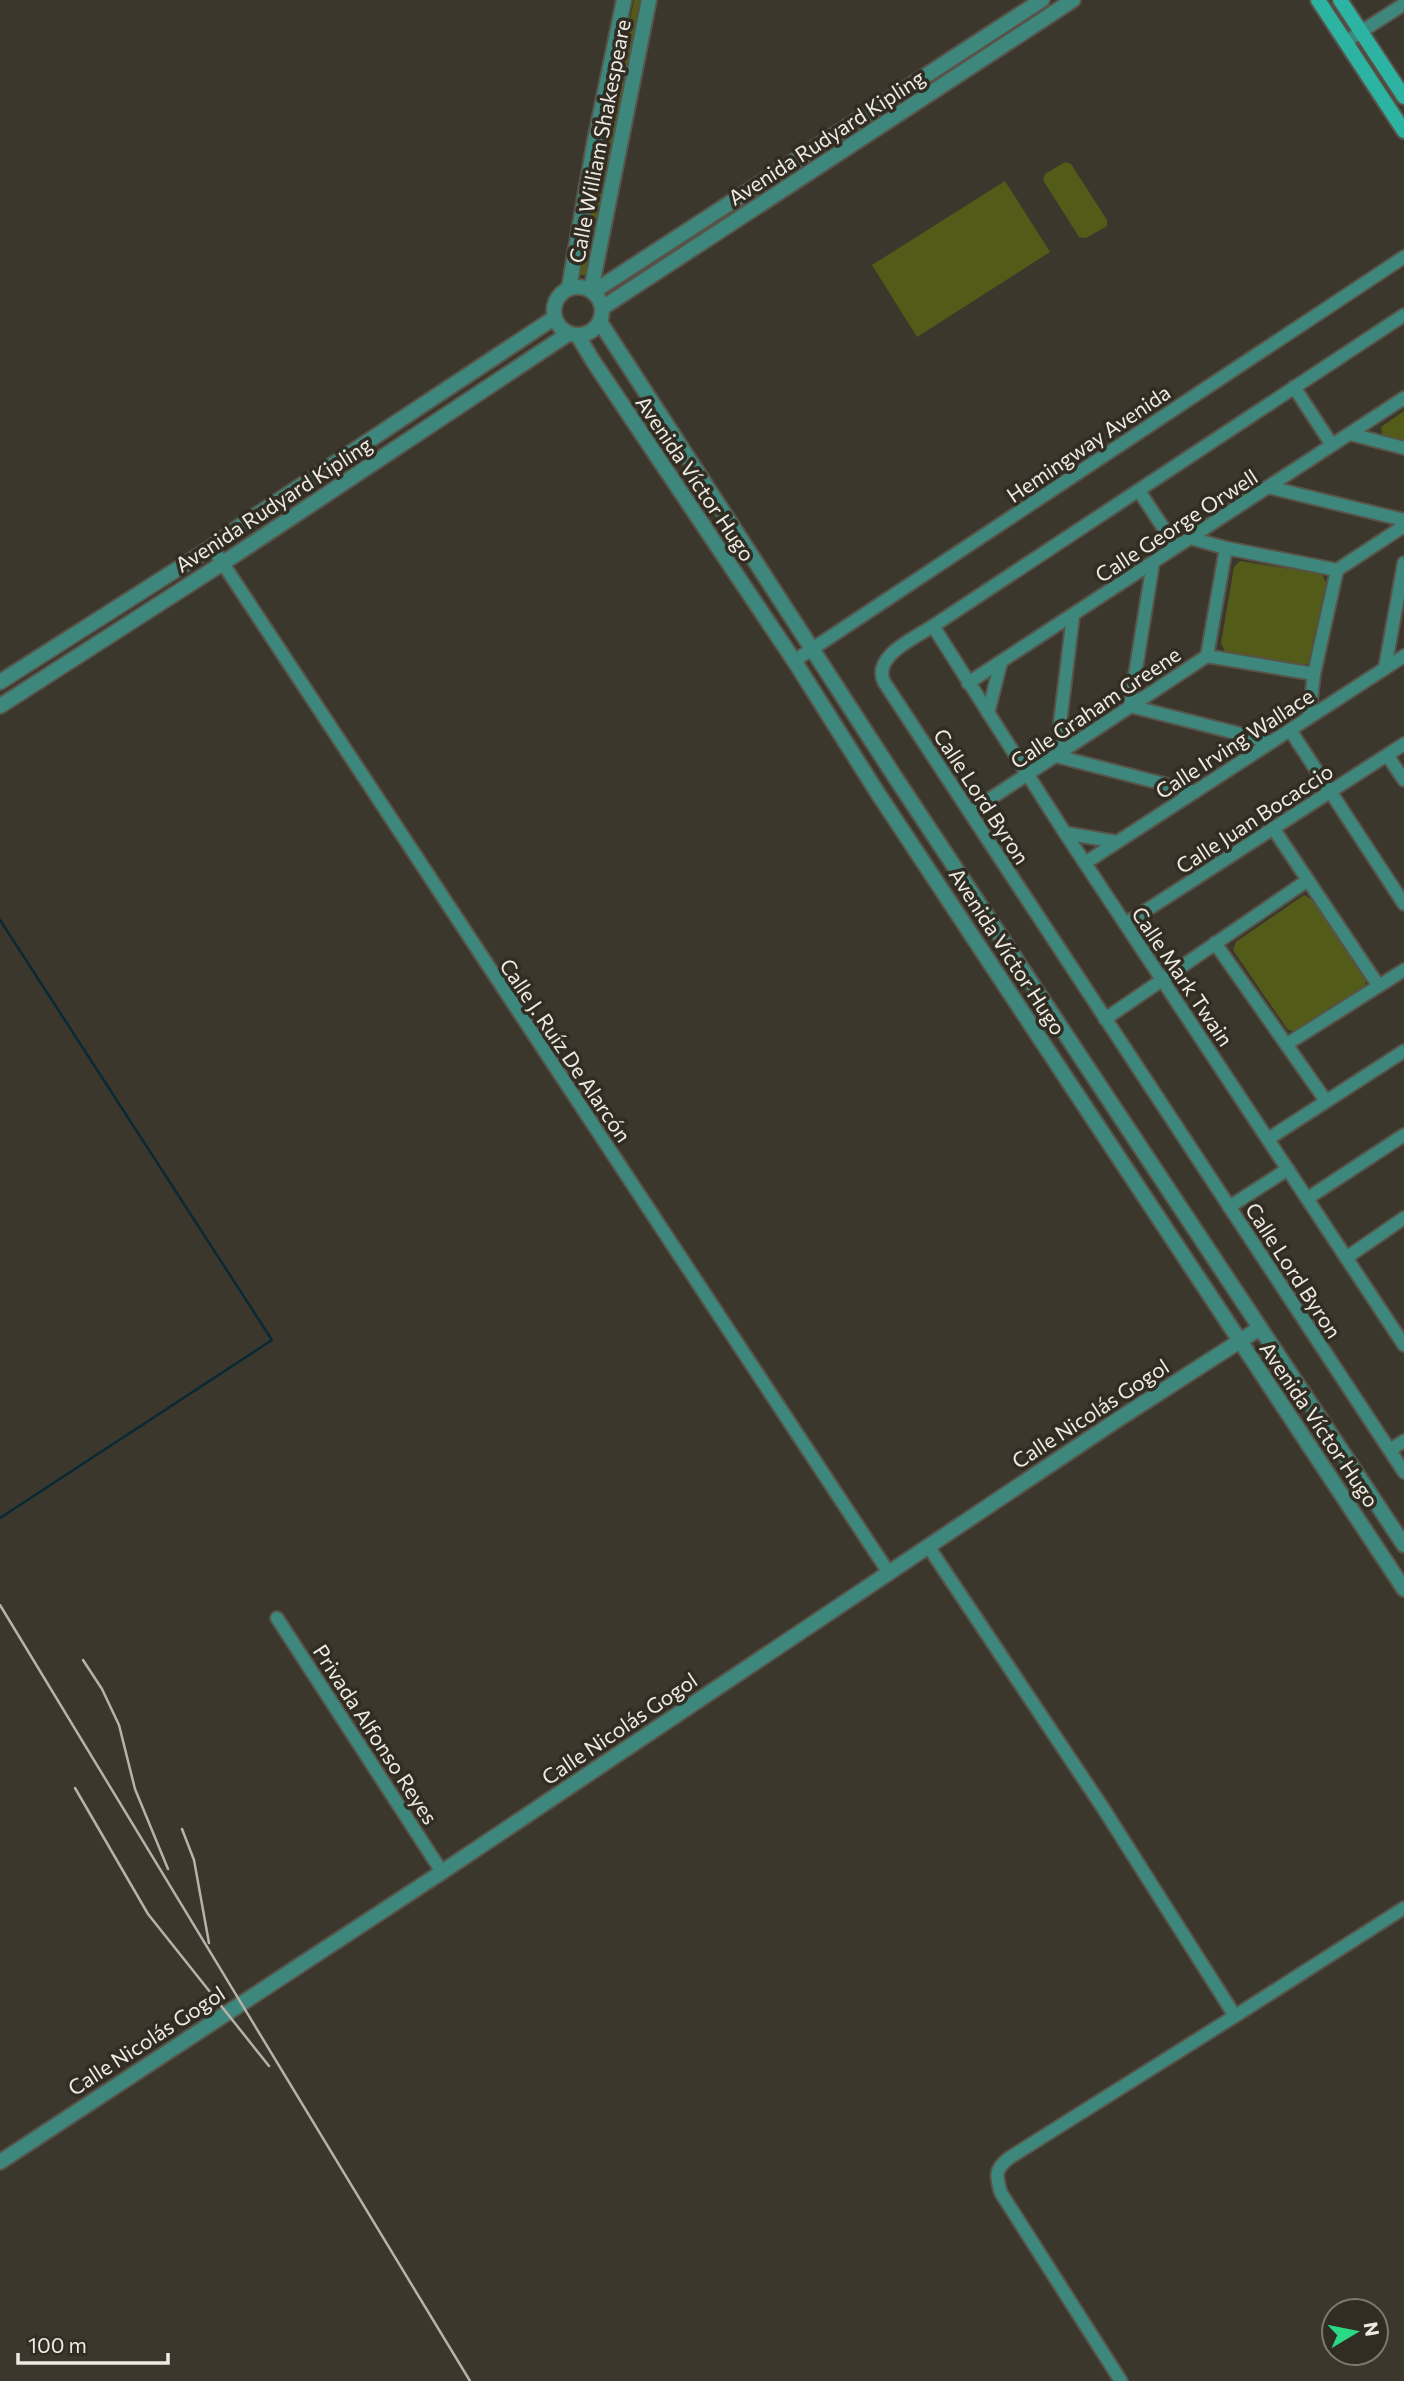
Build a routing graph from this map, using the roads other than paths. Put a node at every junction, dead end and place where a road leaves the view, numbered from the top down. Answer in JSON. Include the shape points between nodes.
{"nodes":[{"id":1,"x":624,"y":0,"type":"edge"},
{"id":2,"x":649,"y":0,"type":"edge"},
{"id":3,"x":1042,"y":0,"type":"edge"},
{"id":4,"x":1073,"y":0,"type":"edge"},
{"id":5,"x":1318,"y":0,"type":"edge"},
{"id":6,"x":1340,"y":0,"type":"edge"},
{"id":7,"x":1404,"y":4,"type":"edge"},
{"id":8,"x":1361,"y":32,"type":"junction"},
{"id":9,"x":1345,"y":42,"type":"junction"},
{"id":10,"x":1402,"y":90,"type":"edge"},
{"id":11,"x":1404,"y":131,"type":"edge"},
{"id":12,"x":1404,"y":257,"type":"edge"},
{"id":13,"x":569,"y":288,"type":"junction"},
{"id":14,"x":592,"y":291,"type":"junction"},
{"id":15,"x":1404,"y":315,"type":"edge"},
{"id":16,"x":601,"y":316,"type":"junction"},
{"id":17,"x":554,"y":318,"type":"junction"},
{"id":18,"x":573,"y":335,"type":"junction"},
{"id":19,"x":1294,"y":387,"type":"junction"},
{"id":20,"x":1404,"y":398,"type":"edge"},
{"id":21,"x":1350,"y":434,"type":"junction"},
{"id":22,"x":1332,"y":445,"type":"junction"},
{"id":23,"x":1404,"y":448,"type":"edge"},
{"id":24,"x":1268,"y":487,"type":"junction"},
{"id":25,"x":1139,"y":491,"type":"junction"},
{"id":26,"x":1404,"y":520,"type":"edge"},
{"id":27,"x":1404,"y":526,"type":"edge"},
{"id":28,"x":739,"y":537,"type":"junction"},
{"id":29,"x":1190,"y":538,"type":"junction"},
{"id":30,"x":212,"y":547,"type":"junction"},
{"id":31,"x":1176,"y":547,"type":"junction"},
{"id":32,"x":1226,"y":548,"type":"junction"},
{"id":33,"x":719,"y":551,"type":"junction"},
{"id":34,"x":1404,"y":562,"type":"edge"},
{"id":35,"x":1153,"y":563,"type":"junction"},
{"id":36,"x":223,"y":564,"type":"junction"},
{"id":37,"x":1337,"y":570,"type":"junction"},
{"id":38,"x":1073,"y":616,"type":"junction"},
{"id":39,"x":933,"y":626,"type":"junction"},
{"id":40,"x":813,"y":649,"type":"junction"},
{"id":41,"x":1207,"y":656,"type":"junction"},
{"id":42,"x":1404,"y":656,"type":"edge"},
{"id":43,"x":794,"y":661,"type":"junction"},
{"id":44,"x":1001,"y":662,"type":"junction"},
{"id":45,"x":1385,"y":668,"type":"junction"},
{"id":46,"x":1314,"y":674,"type":"junction"},
{"id":47,"x":0,"y":682,"type":"edge"},
{"id":48,"x":968,"y":683,"type":"junction"},
{"id":49,"x":0,"y":706,"type":"edge"},
{"id":50,"x":1130,"y":706,"type":"junction"},
{"id":51,"x":988,"y":713,"type":"junction"},
{"id":52,"x":1309,"y":718,"type":"junction"},
{"id":53,"x":1290,"y":730,"type":"junction"},
{"id":54,"x":1272,"y":741,"type":"junction"},
{"id":55,"x":1404,"y":744,"type":"edge"},
{"id":56,"x":1387,"y":755,"type":"junction"},
{"id":57,"x":1056,"y":756,"type":"junction"},
{"id":58,"x":1028,"y":775,"type":"junction"},
{"id":59,"x":1404,"y":780,"type":"edge"},
{"id":60,"x":1330,"y":791,"type":"junction"},
{"id":61,"x":1195,"y":792,"type":"junction"},
{"id":62,"x":970,"y":812,"type":"junction"},
{"id":63,"x":1273,"y":828,"type":"junction"},
{"id":64,"x":1065,"y":833,"type":"junction"},
{"id":65,"x":1117,"y":842,"type":"junction"},
{"id":66,"x":1085,"y":863,"type":"junction"},
{"id":67,"x":1308,"y":880,"type":"junction"},
{"id":68,"x":1404,"y":904,"type":"edge"},
{"id":69,"x":1125,"y":924,"type":"junction"},
{"id":70,"x":1215,"y":943,"type":"junction"},
{"id":71,"x":1404,"y":970,"type":"edge"},
{"id":72,"x":1162,"y":979,"type":"junction"},
{"id":73,"x":1378,"y":985,"type":"junction"},
{"id":74,"x":1105,"y":1020,"type":"junction"},
{"id":75,"x":1287,"y":1044,"type":"junction"},
{"id":76,"x":1404,"y":1051,"type":"edge"},
{"id":77,"x":1326,"y":1101,"type":"junction"},
{"id":78,"x":1404,"y":1135,"type":"edge"},
{"id":79,"x":1268,"y":1139,"type":"junction"},
{"id":80,"x":1288,"y":1168,"type":"junction"},
{"id":81,"x":1308,"y":1198,"type":"junction"},
{"id":82,"x":1229,"y":1207,"type":"junction"},
{"id":83,"x":1403,"y":1221,"type":"edge"},
{"id":84,"x":1346,"y":1258,"type":"junction"},
{"id":85,"x":1261,"y":1328,"type":"junction"},
{"id":86,"x":1239,"y":1341,"type":"junction"},
{"id":87,"x":1404,"y":1345,"type":"edge"},
{"id":88,"x":1404,"y":1441,"type":"edge"},
{"id":89,"x":1390,"y":1450,"type":"junction"},
{"id":90,"x":1404,"y":1472,"type":"edge"},
{"id":91,"x":1404,"y":1545,"type":"edge"},
{"id":92,"x":928,"y":1546,"type":"junction"},
{"id":93,"x":889,"y":1573,"type":"junction"},
{"id":94,"x":1404,"y":1589,"type":"edge"},
{"id":95,"x":277,"y":1618,"type":"dead end"},
{"id":96,"x":442,"y":1872,"type":"junction"},
{"id":97,"x":1404,"y":1908,"type":"edge"},
{"id":98,"x":1235,"y":2016,"type":"junction"},
{"id":99,"x":0,"y":2162,"type":"edge"},
{"id":100,"x":1121,"y":2381,"type":"edge"}],
"edges":[{"from":1,"to":13,"type":"street","name":"Calle William Shakespeare"},
{"from":2,"to":14,"type":"street","name":"Calle William Shakespeare"},
{"from":3,"to":14,"type":"street","name":"Avenida Rudyard Kipling"},
{"from":4,"to":16,"type":"street","name":"Avenida Rudyard Kipling"},
{"from":5,"to":9,"type":"main road"},
{"from":6,"to":8,"type":"main road"},
{"from":7,"to":8,"type":"street"},
{"from":8,"to":9,"type":"street"},
{"from":8,"to":10,"type":"main road"},
{"from":9,"to":11,"type":"main road"},
{"from":12,"to":40,"type":"street","name":"Hemingway Avenida"},
{"from":13,"to":14,"type":"street"},
{"from":13,"to":17,"type":"street","via":[[554,305]]},
{"from":14,"to":16,"type":"street","via":[[601,302]]},
{"from":15,"to":19,"type":"street","name":"Calle Lord Byron"},
{"from":16,"to":18,"type":"street","via":[[591,332]]},
{"from":16,"to":28,"type":"street","name":"Avenida Víctor Hugo"},
{"from":17,"to":18,"type":"street","via":[[562,330]]},
{"from":17,"to":30,"type":"street","name":"Avenida Rudyard Kipling"},
{"from":18,"to":33,"type":"street","name":"Avenida Víctor Hugo"},
{"from":18,"to":36,"type":"street","name":"Avenida Rudyard Kipling"},
{"from":19,"to":22,"type":"street"},
{"from":19,"to":25,"type":"street","name":"Calle Lord Byron"},
{"from":20,"to":21,"type":"street","name":"Calle George Orwell"},
{"from":21,"to":22,"type":"street","name":"Calle George Orwell"},
{"from":21,"to":23,"type":"street"},
{"from":22,"to":24,"type":"street","name":"Calle George Orwell"},
{"from":24,"to":26,"type":"street"},
{"from":24,"to":29,"type":"street","name":"Calle George Orwell"},
{"from":25,"to":31,"type":"street"},
{"from":25,"to":39,"type":"street","name":"Calle Lord Byron"},
{"from":27,"to":37,"type":"street"},
{"from":28,"to":33,"type":"street"},
{"from":28,"to":40,"type":"street","name":"Avenida Víctor Hugo"},
{"from":29,"to":31,"type":"street","name":"Calle George Orwell"},
{"from":29,"to":32,"type":"street"},
{"from":30,"to":36,"type":"street","name":"Calle J. Ruíz De Alarcón"},
{"from":30,"to":47,"type":"street","name":"Avenida Rudyard Kipling"},
{"from":31,"to":35,"type":"street","name":"Calle George Orwell"},
{"from":32,"to":37,"type":"street"},
{"from":32,"to":41,"type":"street","name":"Calle Graham Greene"},
{"from":33,"to":43,"type":"street","name":"Avenida Víctor Hugo"},
{"from":34,"to":45,"type":"street"},
{"from":35,"to":38,"type":"street","name":"Calle George Orwell"},
{"from":35,"to":50,"type":"street"},
{"from":36,"to":49,"type":"street","name":"Avenida Rudyard Kipling"},
{"from":36,"to":93,"type":"street","name":"Calle J. Ruíz De Alarcón"},
{"from":37,"to":46,"type":"street"},
{"from":38,"to":44,"type":"street","name":"Calle George Orwell"},
{"from":38,"to":57,"type":"street"},
{"from":39,"to":48,"type":"street","name":"Calle Mark Twain"},
{"from":39,"to":62,"type":"street","name":"Calle Lord Byron","via":[[886,659],[881,677]]},
{"from":40,"to":43,"type":"street","name":"Hemingway Avenida"},
{"from":40,"to":85,"type":"street","name":"Avenida Víctor Hugo"},
{"from":41,"to":46,"type":"street","name":"Calle Graham Greene"},
{"from":41,"to":50,"type":"street","name":"Calle Graham Greene"},
{"from":42,"to":45,"type":"street","name":"Calle Irving Wallace"},
{"from":43,"to":86,"type":"street","name":"Avenida Víctor Hugo"},
{"from":44,"to":48,"type":"street","name":"Calle George Orwell"},
{"from":44,"to":51,"type":"street"},
{"from":45,"to":52,"type":"street","name":"Calle Irving Wallace"},
{"from":46,"to":52,"type":"street"},
{"from":48,"to":51,"type":"street","name":"Calle Mark Twain"},
{"from":50,"to":54,"type":"street"},
{"from":50,"to":57,"type":"street","name":"Calle Graham Greene"},
{"from":51,"to":58,"type":"street","name":"Calle Mark Twain"},
{"from":52,"to":53,"type":"street","name":"Calle Irving Wallace"},
{"from":53,"to":54,"type":"street","name":"Calle Irving Wallace"},
{"from":53,"to":60,"type":"street"},
{"from":54,"to":61,"type":"street","name":"Calle Irving Wallace"},
{"from":55,"to":56,"type":"street","name":"Calle Juan Bocaccio"},
{"from":56,"to":59,"type":"street"},
{"from":56,"to":60,"type":"street","name":"Calle Juan Bocaccio"},
{"from":57,"to":58,"type":"street","name":"Calle Graham Greene"},
{"from":57,"to":61,"type":"street"},
{"from":58,"to":62,"type":"street","name":"Calle Graham Greene"},
{"from":58,"to":64,"type":"street","name":"Calle Mark Twain"},
{"from":60,"to":63,"type":"street","name":"Calle Juan Bocaccio"},
{"from":60,"to":68,"type":"street"},
{"from":61,"to":65,"type":"street","name":"Calle Irving Wallace"},
{"from":62,"to":74,"type":"street","name":"Calle Lord Byron"},
{"from":63,"to":67,"type":"street"},
{"from":63,"to":69,"type":"street","name":"Calle Juan Bocaccio"},
{"from":64,"to":65,"type":"street"},
{"from":64,"to":66,"type":"street","name":"Calle Mark Twain"},
{"from":65,"to":66,"type":"street","name":"Calle Irving Wallace"},
{"from":66,"to":69,"type":"street","name":"Calle Mark Twain"},
{"from":67,"to":70,"type":"street"},
{"from":67,"to":73,"type":"street"},
{"from":69,"to":72,"type":"street","name":"Calle Mark Twain"},
{"from":70,"to":72,"type":"street"},
{"from":70,"to":75,"type":"street"},
{"from":71,"to":73,"type":"street"},
{"from":72,"to":74,"type":"street"},
{"from":72,"to":79,"type":"street","name":"Calle Mark Twain"},
{"from":73,"to":75,"type":"street"},
{"from":74,"to":82,"type":"street","name":"Calle Lord Byron"},
{"from":75,"to":77,"type":"street"},
{"from":76,"to":77,"type":"street"},
{"from":77,"to":79,"type":"street"},
{"from":78,"to":81,"type":"street"},
{"from":79,"to":80,"type":"street","name":"Calle Mark Twain"},
{"from":80,"to":81,"type":"street","name":"Calle Mark Twain"},
{"from":80,"to":82,"type":"street"},
{"from":81,"to":84,"type":"street","name":"Calle Mark Twain"},
{"from":82,"to":89,"type":"street","name":"Calle Lord Byron"},
{"from":83,"to":84,"type":"street"},
{"from":84,"to":87,"type":"street","name":"Calle Mark Twain"},
{"from":85,"to":86,"type":"street","name":"Calle Nicolás Gogol"},
{"from":85,"to":91,"type":"street","name":"Avenida Víctor Hugo"},
{"from":86,"to":92,"type":"street","name":"Calle Nicolás Gogol"},
{"from":86,"to":94,"type":"street","name":"Avenida Víctor Hugo"},
{"from":88,"to":89,"type":"street"},
{"from":89,"to":90,"type":"street","name":"Calle Lord Byron"},
{"from":92,"to":93,"type":"street","name":"Calle Nicolás Gogol"},
{"from":92,"to":98,"type":"street"},
{"from":93,"to":96,"type":"street","name":"Calle Nicolás Gogol"},
{"from":95,"to":96,"type":"street","name":"Privada Alfonso Reyes"},
{"from":96,"to":99,"type":"street","name":"Calle Nicolás Gogol"},
{"from":97,"to":98,"type":"street"},
{"from":98,"to":100,"type":"street","via":[[1009,2158],[996,2172],[1001,2193]]}]}
